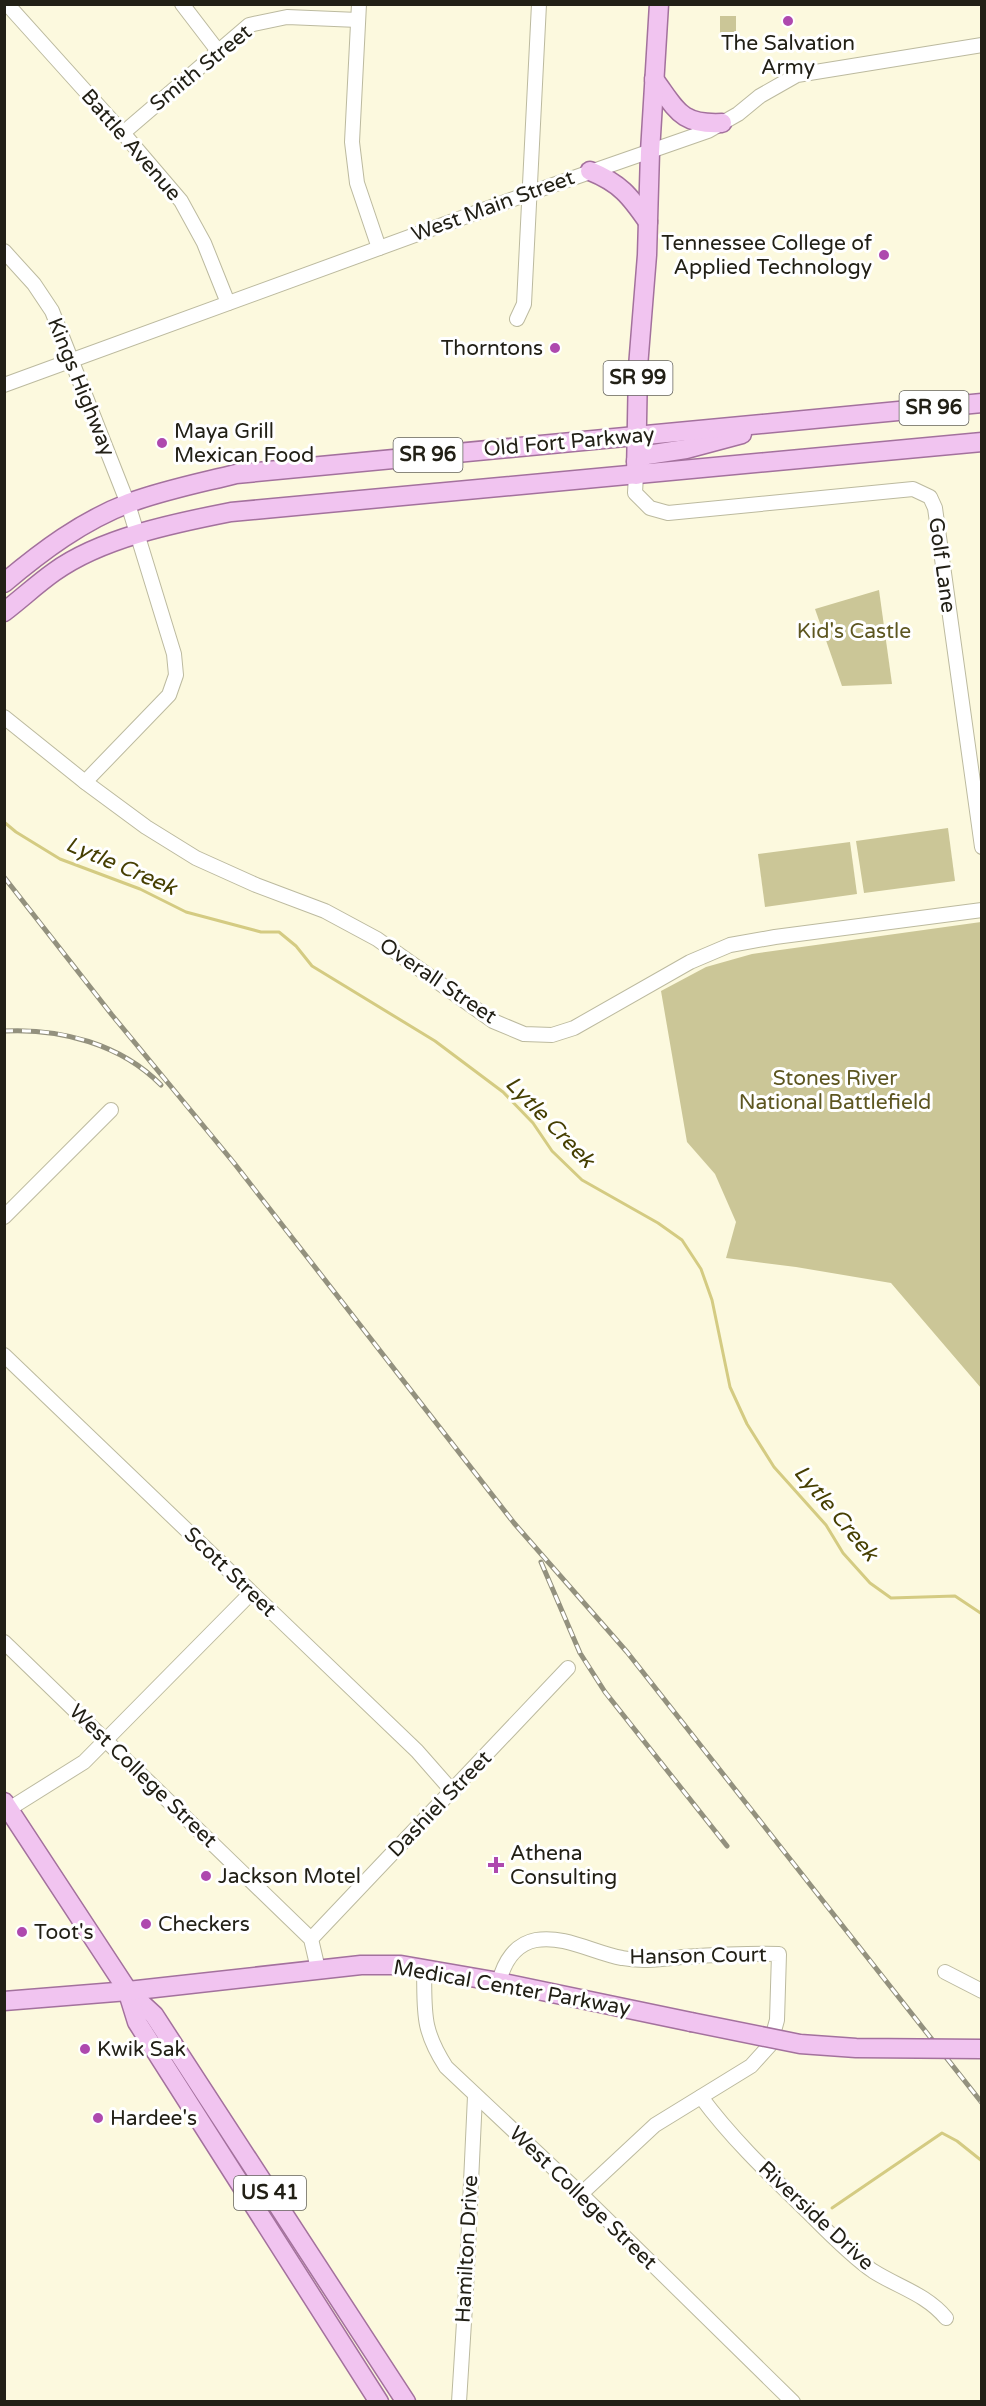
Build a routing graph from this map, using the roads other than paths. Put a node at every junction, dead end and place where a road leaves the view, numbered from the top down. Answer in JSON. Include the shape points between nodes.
{"nodes":[{"id":1,"x":7,"y":4,"type":"edge"},
{"id":2,"x":182,"y":4,"type":"edge"},
{"id":3,"x":359,"y":4,"type":"edge"},
{"id":4,"x":539,"y":4,"type":"edge"},
{"id":5,"x":659,"y":4,"type":"edge"},
{"id":6,"x":358,"y":20,"type":"junction"},
{"id":7,"x":981,"y":45,"type":"edge"},
{"id":8,"x":218,"y":51,"type":"junction"},
{"id":9,"x":654,"y":79,"type":"junction"},
{"id":10,"x":722,"y":123,"type":"junction"},
{"id":11,"x":123,"y":133,"type":"junction"},
{"id":12,"x":650,"y":152,"type":"junction"},
{"id":13,"x":590,"y":171,"type":"junction"},
{"id":14,"x":530,"y":193,"type":"junction"},
{"id":15,"x":648,"y":222,"type":"junction"},
{"id":16,"x":379,"y":248,"type":"junction"},
{"id":17,"x":4,"y":251,"type":"edge"},
{"id":18,"x":228,"y":303,"type":"junction"},
{"id":19,"x":517,"y":319,"type":"dead end"},
{"id":20,"x":70,"y":361,"type":"junction"},
{"id":21,"x":4,"y":386,"type":"edge"},
{"id":22,"x":981,"y":403,"type":"edge"},
{"id":23,"x":784,"y":422,"type":"junction"},
{"id":24,"x":636,"y":435,"type":"junction"},
{"id":25,"x":981,"y":442,"type":"edge"},
{"id":26,"x":636,"y":468,"type":"junction"},
{"id":27,"x":128,"y":504,"type":"junction"},
{"id":28,"x":137,"y":534,"type":"junction"},
{"id":29,"x":4,"y":583,"type":"edge"},
{"id":30,"x":4,"y":612,"type":"edge"},
{"id":31,"x":4,"y":717,"type":"edge"},
{"id":32,"x":85,"y":782,"type":"junction"},
{"id":33,"x":981,"y":847,"type":"edge"},
{"id":34,"x":981,"y":910,"type":"edge"},
{"id":35,"x":111,"y":1110,"type":"dead end"},
{"id":36,"x":4,"y":1217,"type":"edge"},
{"id":37,"x":4,"y":1355,"type":"edge"},
{"id":38,"x":251,"y":1593,"type":"junction"},
{"id":39,"x":4,"y":1642,"type":"edge"},
{"id":40,"x":568,"y":1668,"type":"dead end"},
{"id":41,"x":106,"y":1741,"type":"junction"},
{"id":42,"x":453,"y":1792,"type":"junction"},
{"id":43,"x":7,"y":1806,"type":"edge"},
{"id":44,"x":311,"y":1939,"type":"junction"},
{"id":45,"x":424,"y":1968,"type":"junction"},
{"id":46,"x":318,"y":1969,"type":"junction"},
{"id":47,"x":945,"y":1972,"type":"dead end"},
{"id":48,"x":499,"y":1982,"type":"junction"},
{"id":49,"x":128,"y":1991,"type":"junction"},
{"id":50,"x":981,"y":1991,"type":"edge"},
{"id":51,"x":4,"y":2001,"type":"edge"},
{"id":52,"x":981,"y":2049,"type":"edge"},
{"id":53,"x":475,"y":2096,"type":"junction"},
{"id":54,"x":701,"y":2097,"type":"junction"},
{"id":55,"x":581,"y":2194,"type":"junction"},
{"id":56,"x":312,"y":2256,"type":"junction"},
{"id":57,"x":294,"y":2268,"type":"junction"},
{"id":58,"x":946,"y":2318,"type":"dead end"},
{"id":59,"x":360,"y":2330,"type":"junction"},
{"id":60,"x":341,"y":2341,"type":"junction"},
{"id":61,"x":380,"y":2402,"type":"edge"},
{"id":62,"x":406,"y":2402,"type":"edge"},
{"id":63,"x":459,"y":2402,"type":"edge"},
{"id":64,"x":793,"y":2402,"type":"edge"}],
"edges":[{"from":1,"to":11,"type":"street","name":"Battle Avenue"},
{"from":2,"to":8,"type":"street"},
{"from":3,"to":6,"type":"street"},
{"from":4,"to":14,"type":"street"},
{"from":5,"to":9,"type":"main road","number":"SR 99"},
{"from":6,"to":8,"type":"street","name":"Smith Street","via":[[287,17],[249,25]]},
{"from":6,"to":16,"type":"street","via":[[352,142],[357,183]]},
{"from":7,"to":10,"type":"street","name":"West Main Street","via":[[797,75]]},
{"from":8,"to":11,"type":"street","name":"Smith Street"},
{"from":9,"to":10,"type":"main road","via":[[687,120]]},
{"from":9,"to":12,"type":"main road","number":"SR 99"},
{"from":10,"to":12,"type":"street","name":"West Main Street"},
{"from":11,"to":18,"type":"street","name":"Battle Avenue","via":[[180,201],[204,243]]},
{"from":12,"to":13,"type":"street","name":"West Main Street"},
{"from":12,"to":15,"type":"main road","number":"SR 99"},
{"from":13,"to":14,"type":"street","name":"West Main Street"},
{"from":13,"to":15,"type":"main road","via":[[620,186]]},
{"from":14,"to":16,"type":"street","name":"West Main Street"},
{"from":14,"to":19,"type":"street","via":[[524,304]]},
{"from":15,"to":24,"type":"main road","number":"SR 99"},
{"from":16,"to":18,"type":"street","name":"West Main Street"},
{"from":17,"to":20,"type":"street","name":"Kings Highway","via":[[52,311]]},
{"from":18,"to":20,"type":"street","name":"West Main Street"},
{"from":20,"to":21,"type":"street","name":"West Main Street"},
{"from":20,"to":27,"type":"street","name":"Kings Highway"},
{"from":22,"to":23,"type":"main road","name":"Old Fort Parkway","number":"SR 96"},
{"from":23,"to":24,"type":"main road","name":"Old Fort Parkway","number":"SR 96"},
{"from":23,"to":26,"type":"main road","via":[[686,450],[647,455]]},
{"from":24,"to":26,"type":"main road","number":"SR 99"},
{"from":24,"to":27,"type":"main road","name":"Old Fort Parkway","number":"SR 96","via":[[236,474]]},
{"from":25,"to":26,"type":"main road","name":"Old Fort Parkway","number":"SR 96"},
{"from":26,"to":28,"type":"main road","name":"Old Fort Parkway","number":"SR 96","via":[[231,512]]},
{"from":26,"to":33,"type":"street","name":"Golf Lane","via":[[635,493],[650,508],[668,513],[914,489],[930,497],[935,508]]},
{"from":27,"to":28,"type":"street","name":"Kings Highway"},
{"from":27,"to":29,"type":"main road","name":"Old Fort Parkway","number":"SR 96","via":[[57,542]]},
{"from":28,"to":30,"type":"main road","name":"Old Fort Parkway","number":"SR 96","via":[[55,571]]},
{"from":28,"to":32,"type":"street","name":"Kings Highway","via":[[174,654],[176,675],[169,695]]},
{"from":31,"to":32,"type":"street","name":"Overall Street"},
{"from":32,"to":34,"type":"street","name":"Overall Street","via":[[196,858],[346,922],[377,939],[493,1021],[524,1034],[552,1035],[574,1028],[690,962],[730,945]]},
{"from":35,"to":36,"type":"street"},
{"from":37,"to":38,"type":"street","name":"Scott Street"},
{"from":38,"to":41,"type":"street"},
{"from":38,"to":42,"type":"street","name":"Scott Street","via":[[417,1751]]},
{"from":39,"to":41,"type":"street","name":"West College Street"},
{"from":40,"to":42,"type":"street","name":"Dashiel Street"},
{"from":41,"to":43,"type":"street","via":[[84,1762]]},
{"from":41,"to":44,"type":"street","name":"West College Street"},
{"from":42,"to":44,"type":"street","name":"Dashiel Street"},
{"from":43,"to":49,"type":"main road","number":"US 41"},
{"from":44,"to":46,"type":"street"},
{"from":45,"to":46,"type":"main road","name":"Medical Center Parkway","via":[[371,1965]]},
{"from":45,"to":48,"type":"main road","name":"Medical Center Parkway"},
{"from":45,"to":53,"type":"street","name":"West College Street","via":[[426,2026],[433,2046],[446,2067]]},
{"from":46,"to":49,"type":"main road","name":"Medical Center Parkway"},
{"from":47,"to":50,"type":"street"},
{"from":48,"to":52,"type":"main road","name":"Medical Center Parkway","bridge":true,"via":[[800,2044]]},
{"from":48,"to":54,"type":"street","name":"Hanson Court","via":[[502,1969],[517,1948],[536,1940],[555,1940],[642,1960],[779,1954],[777,2020],[770,2045],[751,2066]]},
{"from":49,"to":51,"type":"main road","name":"Medical Center Parkway"},
{"from":49,"to":56,"type":"main road","number":"US 41","via":[[154,2014]]},
{"from":49,"to":57,"type":"main road","number":"US 41","via":[[137,2022]]},
{"from":53,"to":55,"type":"street","name":"West College Street"},
{"from":53,"to":63,"type":"street","name":"Hamilton Drive"},
{"from":54,"to":55,"type":"street","via":[[655,2125]]},
{"from":54,"to":58,"type":"street","name":"Riverside Drive","via":[[723,2127],[872,2271],[916,2293]]},
{"from":55,"to":64,"type":"street","name":"West College Street"},
{"from":56,"to":57,"type":"main road"},
{"from":56,"to":59,"type":"main road","number":"US 41"},
{"from":57,"to":60,"type":"main road","number":"US 41"},
{"from":59,"to":60,"type":"main road"},
{"from":59,"to":62,"type":"main road","number":"US 41"},
{"from":60,"to":61,"type":"main road","number":"US 41"}]}
